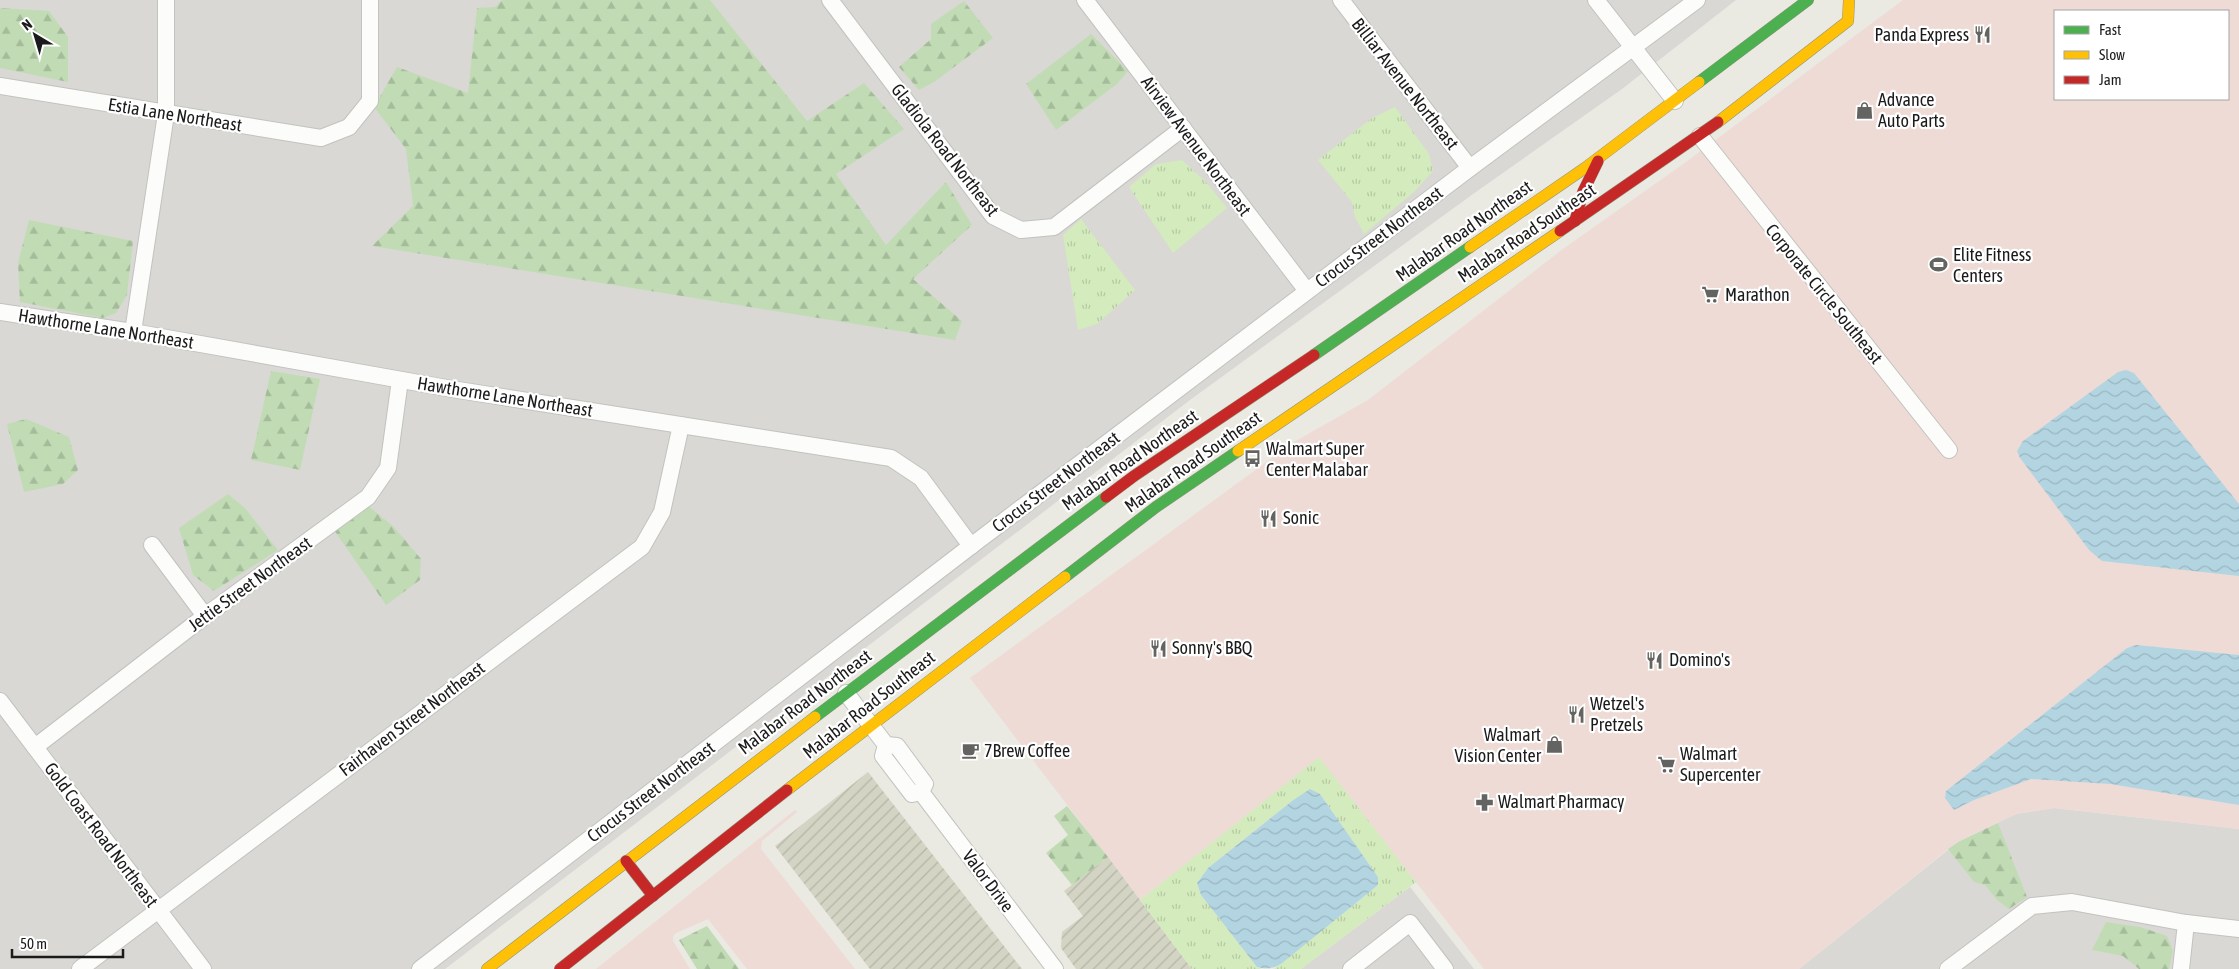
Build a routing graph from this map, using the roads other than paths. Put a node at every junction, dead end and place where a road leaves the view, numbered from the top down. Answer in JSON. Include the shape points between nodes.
{"nodes":[{"id":1,"x":166,"y":0,"type":"edge"},
{"id":2,"x":370,"y":0,"type":"edge"},
{"id":3,"x":830,"y":0,"type":"edge"},
{"id":4,"x":1084,"y":0,"type":"edge"},
{"id":5,"x":1341,"y":0,"type":"edge"},
{"id":6,"x":1596,"y":0,"type":"edge"},
{"id":7,"x":1697,"y":0,"type":"edge"},
{"id":8,"x":1808,"y":0,"type":"edge"},
{"id":9,"x":1849,"y":0,"type":"edge"},
{"id":10,"x":1633,"y":49,"type":"junction"},
{"id":11,"x":0,"y":86,"type":"edge"},
{"id":12,"x":1675,"y":101,"type":"junction"},
{"id":13,"x":166,"y":114,"type":"junction"},
{"id":14,"x":1183,"y":128,"type":"junction"},
{"id":15,"x":1700,"y":136,"type":"junction"},
{"id":16,"x":1600,"y":157,"type":"junction"},
{"id":17,"x":1470,"y":168,"type":"junction"},
{"id":18,"x":1575,"y":222,"type":"junction"},
{"id":19,"x":1308,"y":291,"type":"junction"},
{"id":20,"x":0,"y":312,"type":"edge"},
{"id":21,"x":133,"y":332,"type":"junction"},
{"id":22,"x":400,"y":380,"type":"junction"},
{"id":23,"x":681,"y":425,"type":"junction"},
{"id":24,"x":1950,"y":450,"type":"dead end"},
{"id":25,"x":152,"y":545,"type":"dead end"},
{"id":26,"x":971,"y":546,"type":"junction"},
{"id":27,"x":205,"y":616,"type":"junction"},
{"id":28,"x":846,"y":693,"type":"junction"},
{"id":29,"x":0,"y":701,"type":"edge"},
{"id":30,"x":870,"y":725,"type":"junction"},
{"id":31,"x":35,"y":747,"type":"junction"},
{"id":32,"x":626,"y":861,"type":"junction"},
{"id":33,"x":654,"y":896,"type":"junction"},
{"id":34,"x":158,"y":909,"type":"junction"},
{"id":35,"x":2186,"y":923,"type":"junction"},
{"id":36,"x":2239,"y":929,"type":"edge"},
{"id":37,"x":1436,"y":966,"type":"edge"},
{"id":38,"x":80,"y":969,"type":"edge"},
{"id":39,"x":203,"y":969,"type":"edge"},
{"id":40,"x":420,"y":969,"type":"edge"},
{"id":41,"x":486,"y":969,"type":"edge"},
{"id":42,"x":560,"y":969,"type":"edge"},
{"id":43,"x":1055,"y":969,"type":"edge"},
{"id":44,"x":1351,"y":969,"type":"edge"},
{"id":45,"x":1948,"y":969,"type":"edge"},
{"id":46,"x":2181,"y":969,"type":"edge"}],
"edges":[{"from":1,"to":13,"type":"street"},
{"from":2,"to":13,"type":"street","name":"Estia Lane Northeast","via":[[370,101],[349,127],[321,138]]},
{"from":3,"to":14,"type":"street","name":"Gladiola Road Northeast","via":[[993,216],[1021,230],[1054,227]]},
{"from":4,"to":14,"type":"street","name":"Airview Avenue Northeast"},
{"from":5,"to":17,"type":"street","name":"Billiar Avenue Northeast"},
{"from":6,"to":10,"type":"street"},
{"from":7,"to":10,"type":"street","name":"Crocus Street Northeast"},
{"from":8,"to":12,"type":"main road","name":"Malabar Road Northeast"},
{"from":9,"to":15,"type":"main road","name":"Malabar Road Southeast","via":[[1848,21]]},
{"from":10,"to":12,"type":"street"},
{"from":10,"to":17,"type":"street","name":"Crocus Street Northeast"},
{"from":11,"to":13,"type":"street","name":"Estia Lane Northeast"},
{"from":12,"to":16,"type":"main road","name":"Malabar Road Northeast"},
{"from":13,"to":21,"type":"street"},
{"from":14,"to":19,"type":"street","name":"Airview Avenue Northeast"},
{"from":15,"to":18,"type":"main road","name":"Malabar Road Southeast"},
{"from":15,"to":24,"type":"street","name":"Corporate Circle Southeast"},
{"from":16,"to":18,"type":"main road","via":[[1583,192]]},
{"from":16,"to":28,"type":"main road","name":"Malabar Road Northeast","via":[[1134,476]]},
{"from":17,"to":19,"type":"street","name":"Crocus Street Northeast"},
{"from":18,"to":30,"type":"main road","name":"Malabar Road Southeast","via":[[1156,507]]},
{"from":19,"to":26,"type":"street","name":"Crocus Street Northeast"},
{"from":20,"to":21,"type":"street","name":"Hawthorne Lane Northeast"},
{"from":21,"to":22,"type":"street","name":"Hawthorne Lane Northeast"},
{"from":22,"to":23,"type":"street","name":"Hawthorne Lane Northeast"},
{"from":22,"to":27,"type":"street","name":"Jettie Street Northeast","via":[[388,468],[368,497]]},
{"from":23,"to":26,"type":"street","name":"Hawthorne Lane Northeast","via":[[891,458],[921,478]]},
{"from":23,"to":34,"type":"street","name":"Fairhaven Street Northeast","via":[[662,512],[642,547]]},
{"from":25,"to":27,"type":"street"},
{"from":26,"to":40,"type":"street","name":"Crocus Street Northeast"},
{"from":27,"to":31,"type":"street","name":"Jettie Street Northeast"},
{"from":28,"to":30,"type":"street","name":"Valor Drive"},
{"from":28,"to":32,"type":"main road","name":"Malabar Road Northeast"},
{"from":29,"to":31,"type":"street","name":"Gold Coast Road Northeast"},
{"from":30,"to":33,"type":"main road","name":"Malabar Road Southeast"},
{"from":30,"to":43,"type":"street","name":"Valor Drive","via":[[886,745],[897,746],[925,784],[921,792]]},
{"from":31,"to":34,"type":"street","name":"Gold Coast Road Northeast"},
{"from":32,"to":33,"type":"main road"},
{"from":32,"to":41,"type":"main road","name":"Malabar Road Northeast"},
{"from":33,"to":42,"type":"main road","name":"Malabar Road Southeast"},
{"from":34,"to":38,"type":"street","name":"Fairhaven Street Northeast"},
{"from":34,"to":39,"type":"street","name":"Gold Coast Road Northeast"},
{"from":35,"to":36,"type":"street"},
{"from":35,"to":45,"type":"street","via":[[2072,902],[2032,906]]},
{"from":35,"to":46,"type":"street"},
{"from":37,"to":44,"type":"street","via":[[1410,923]]}]}
